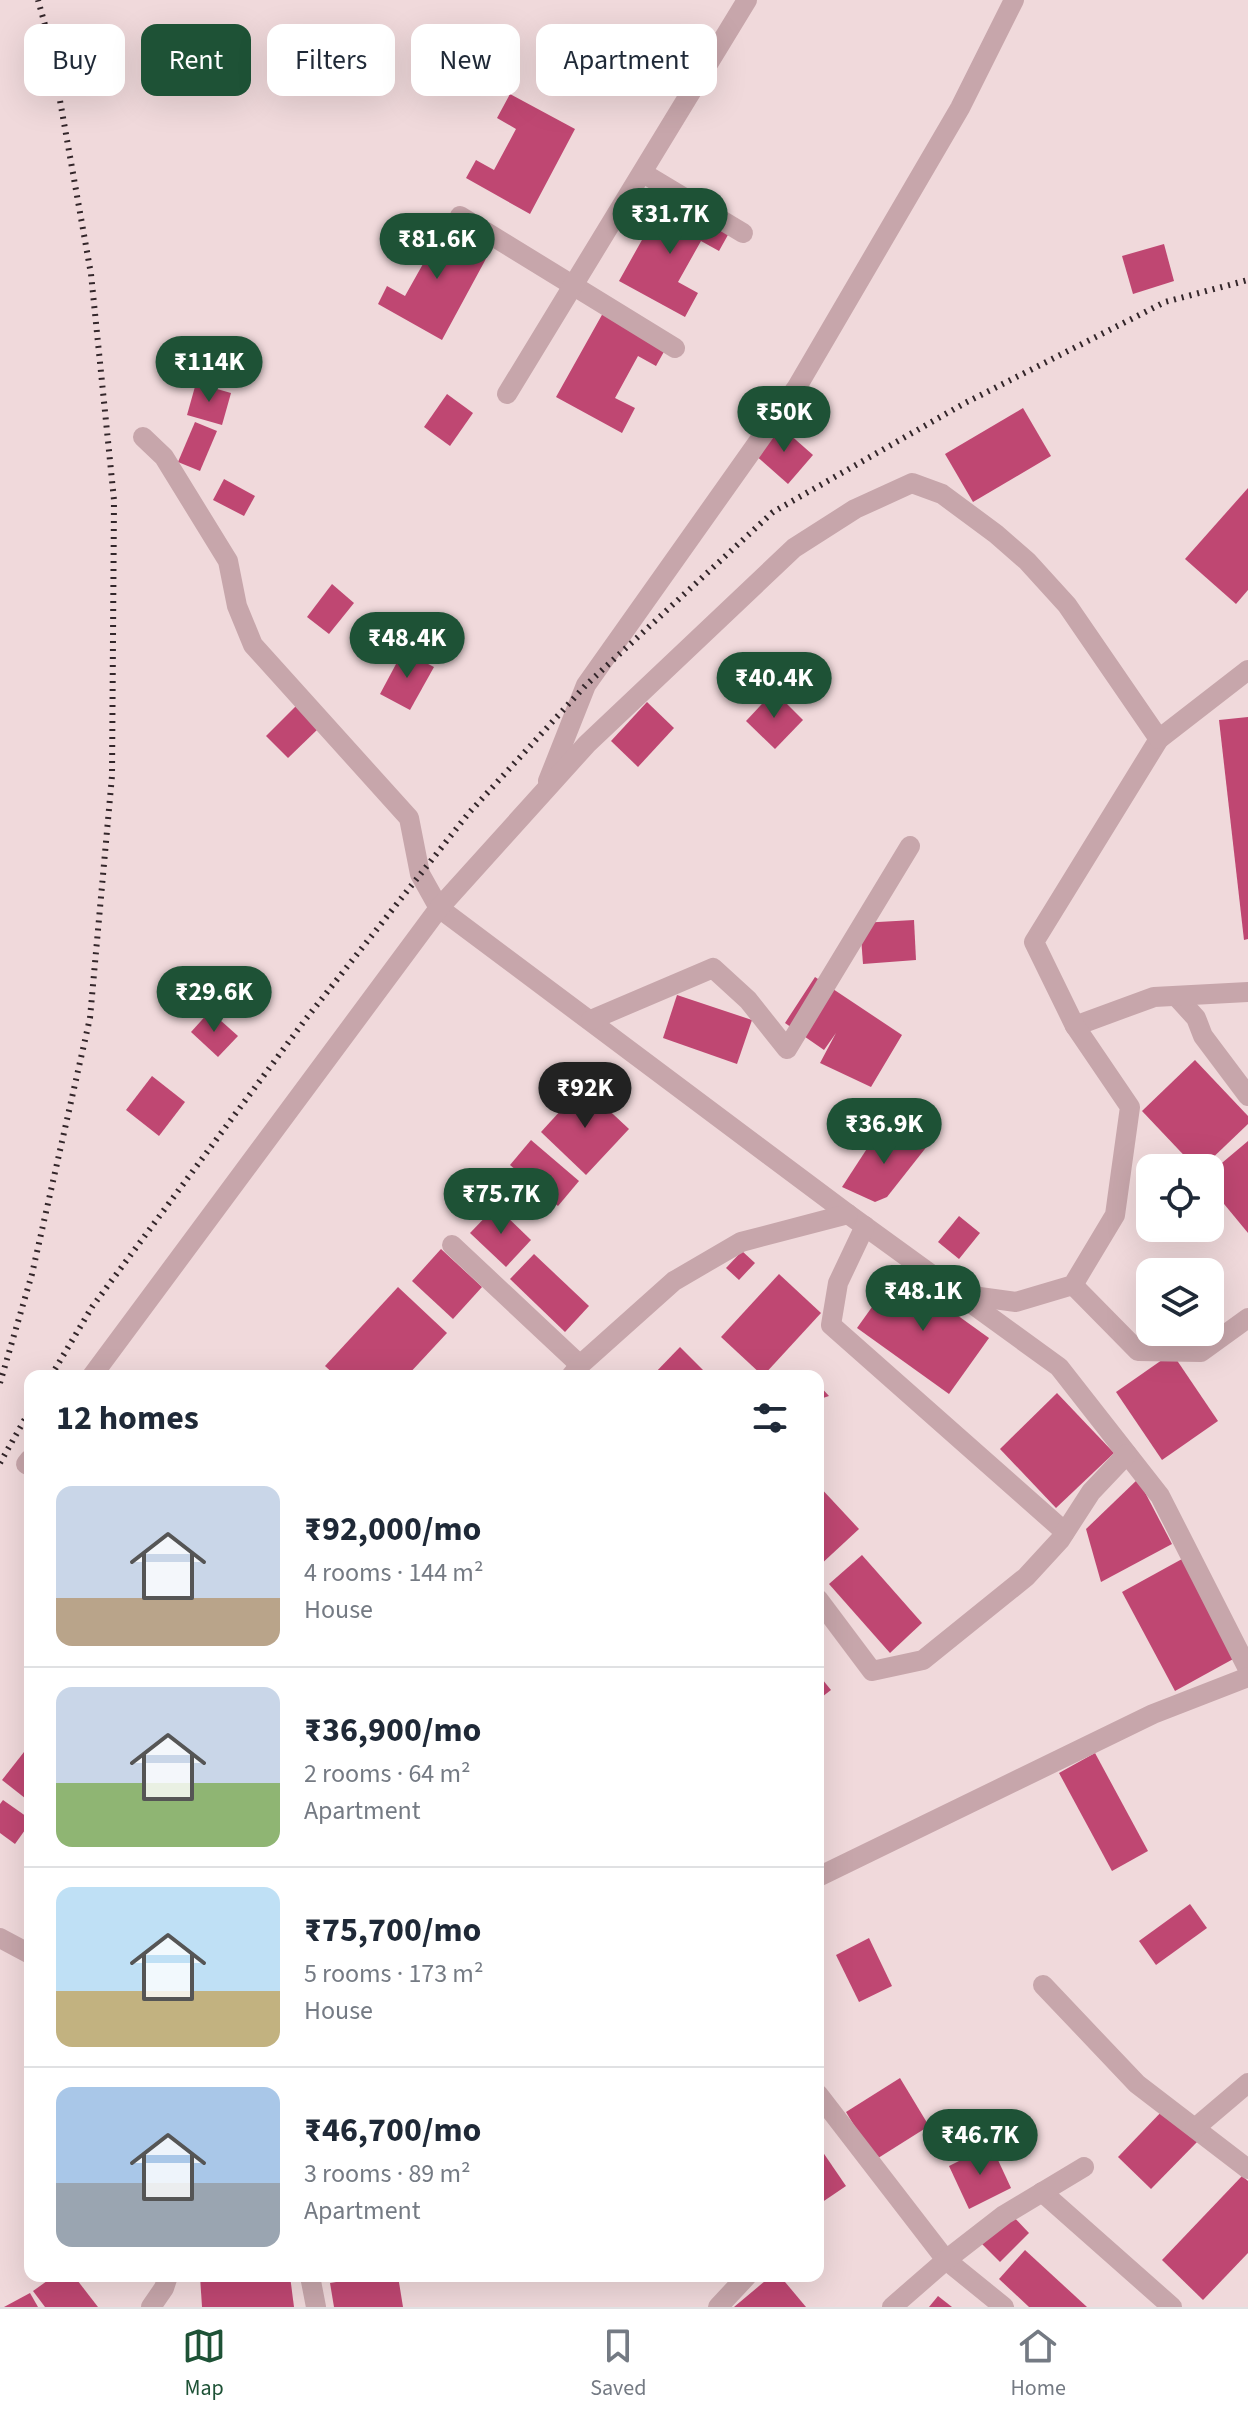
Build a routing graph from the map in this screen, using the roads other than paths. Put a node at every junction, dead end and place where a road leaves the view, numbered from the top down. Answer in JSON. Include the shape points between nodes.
{"nodes":[{"id":1,"x":747,"y":0,"type":"edge"},
{"id":2,"x":1014,"y":0,"type":"edge"},
{"id":3,"x":643,"y":173,"type":"junction"},
{"id":4,"x":460,"y":216,"type":"dead end"},
{"id":5,"x":743,"y":233,"type":"dead end"},
{"id":6,"x":572,"y":286,"type":"junction"},
{"id":7,"x":675,"y":348,"type":"dead end"},
{"id":8,"x":507,"y":394,"type":"dead end"},
{"id":9,"x":143,"y":437,"type":"dead end"},
{"id":10,"x":1248,"y":670,"type":"edge"},
{"id":11,"x":1159,"y":739,"type":"junction"},
{"id":12,"x":543,"y":794,"type":"junction"},
{"id":13,"x":910,"y":846,"type":"dead end"},
{"id":14,"x":439,"y":908,"type":"junction"},
{"id":15,"x":1248,"y":992,"type":"edge"},
{"id":16,"x":1176,"y":996,"type":"junction"},
{"id":17,"x":591,"y":1020,"type":"junction"},
{"id":18,"x":1075,"y":1026,"type":"junction"},
{"id":19,"x":1248,"y":1096,"type":"edge"},
{"id":20,"x":848,"y":1214,"type":"junction"},
{"id":21,"x":865,"y":1226,"type":"junction"},
{"id":22,"x":452,"y":1245,"type":"dead end"},
{"id":23,"x":1073,"y":1285,"type":"junction"},
{"id":24,"x":961,"y":1294,"type":"junction"},
{"id":25,"x":1248,"y":1318,"type":"edge"},
{"id":26,"x":96,"y":1370,"type":"edge"},
{"id":27,"x":574,"y":1370,"type":"edge"},
{"id":28,"x":576,"y":1370,"type":"edge"},
{"id":29,"x":1127,"y":1454,"type":"junction"},
{"id":30,"x":1065,"y":1532,"type":"junction"},
{"id":31,"x":824,"y":1607,"type":"edge"},
{"id":32,"x":1248,"y":1669,"type":"edge"},
{"id":33,"x":1248,"y":1677,"type":"edge"},
{"id":34,"x":824,"y":1874,"type":"edge"},
{"id":35,"x":0,"y":1938,"type":"edge"},
{"id":36,"x":24,"y":1951,"type":"edge"},
{"id":37,"x":1043,"y":1985,"type":"dead end"},
{"id":38,"x":1248,"y":2083,"type":"edge"},
{"id":39,"x":824,"y":2102,"type":"edge"},
{"id":40,"x":1195,"y":2128,"type":"junction"},
{"id":41,"x":1084,"y":2167,"type":"dead end"},
{"id":42,"x":1248,"y":2169,"type":"edge"},
{"id":43,"x":1042,"y":2192,"type":"junction"},
{"id":44,"x":946,"y":2260,"type":"junction"},
{"id":45,"x":166,"y":2282,"type":"edge"},
{"id":46,"x":311,"y":2282,"type":"edge"},
{"id":47,"x":741,"y":2282,"type":"edge"},
{"id":48,"x":151,"y":2307,"type":"edge"},
{"id":49,"x":316,"y":2307,"type":"edge"},
{"id":50,"x":718,"y":2307,"type":"edge"},
{"id":51,"x":892,"y":2307,"type":"edge"},
{"id":52,"x":1004,"y":2307,"type":"edge"},
{"id":53,"x":1172,"y":2307,"type":"edge"}],
"edges":[{"from":1,"to":3,"type":"street"},
{"from":2,"to":12,"type":"street","via":[[960,108],[797,387],[586,685]]},
{"from":3,"to":5,"type":"street"},
{"from":3,"to":6,"type":"street"},
{"from":4,"to":6,"type":"street"},
{"from":6,"to":7,"type":"street"},
{"from":6,"to":8,"type":"street"},
{"from":9,"to":14,"type":"street","via":[[164,457],[228,561],[237,606],[253,645],[409,818],[420,874]]},
{"from":10,"to":11,"type":"street"},
{"from":11,"to":12,"type":"street","via":[[1067,605],[1027,561],[942,494],[912,483],[855,509],[794,548],[587,744]]},
{"from":11,"to":18,"type":"street","via":[[1034,942]]},
{"from":12,"to":14,"type":"street"},
{"from":13,"to":17,"type":"street","via":[[787,1049],[748,1000],[713,968]]},
{"from":14,"to":17,"type":"street"},
{"from":14,"to":26,"type":"street"},
{"from":15,"to":16,"type":"street"},
{"from":16,"to":18,"type":"street","via":[[1154,997]]},
{"from":16,"to":19,"type":"street"},
{"from":17,"to":20,"type":"street"},
{"from":18,"to":23,"type":"street","via":[[1130,1107],[1115,1215]]},
{"from":20,"to":21,"type":"street"},
{"from":20,"to":28,"type":"street","via":[[741,1242],[674,1281]]},
{"from":21,"to":24,"type":"street"},
{"from":21,"to":30,"type":"street","via":[[838,1283],[831,1325]]},
{"from":22,"to":27,"type":"street"},
{"from":23,"to":24,"type":"street","via":[[1016,1302]]},
{"from":23,"to":25,"type":"street","via":[[1138,1351],[1201,1352]]},
{"from":24,"to":29,"type":"street","via":[[1059,1367]]},
{"from":29,"to":30,"type":"street","via":[[1091,1492]]},
{"from":29,"to":32,"type":"street","via":[[1160,1496]]},
{"from":30,"to":31,"type":"street","via":[[1026,1577],[923,1660],[872,1671]]},
{"from":33,"to":34,"type":"street","via":[[1153,1714]]},
{"from":35,"to":36,"type":"street"},
{"from":37,"to":40,"type":"street","via":[[1137,2084]]},
{"from":38,"to":40,"type":"street"},
{"from":39,"to":44,"type":"street"},
{"from":40,"to":42,"type":"street"},
{"from":41,"to":43,"type":"street"},
{"from":43,"to":44,"type":"street"},
{"from":43,"to":53,"type":"street"},
{"from":44,"to":51,"type":"street"},
{"from":44,"to":52,"type":"street"},
{"from":45,"to":48,"type":"street"},
{"from":46,"to":49,"type":"street"},
{"from":47,"to":50,"type":"street"}]}
